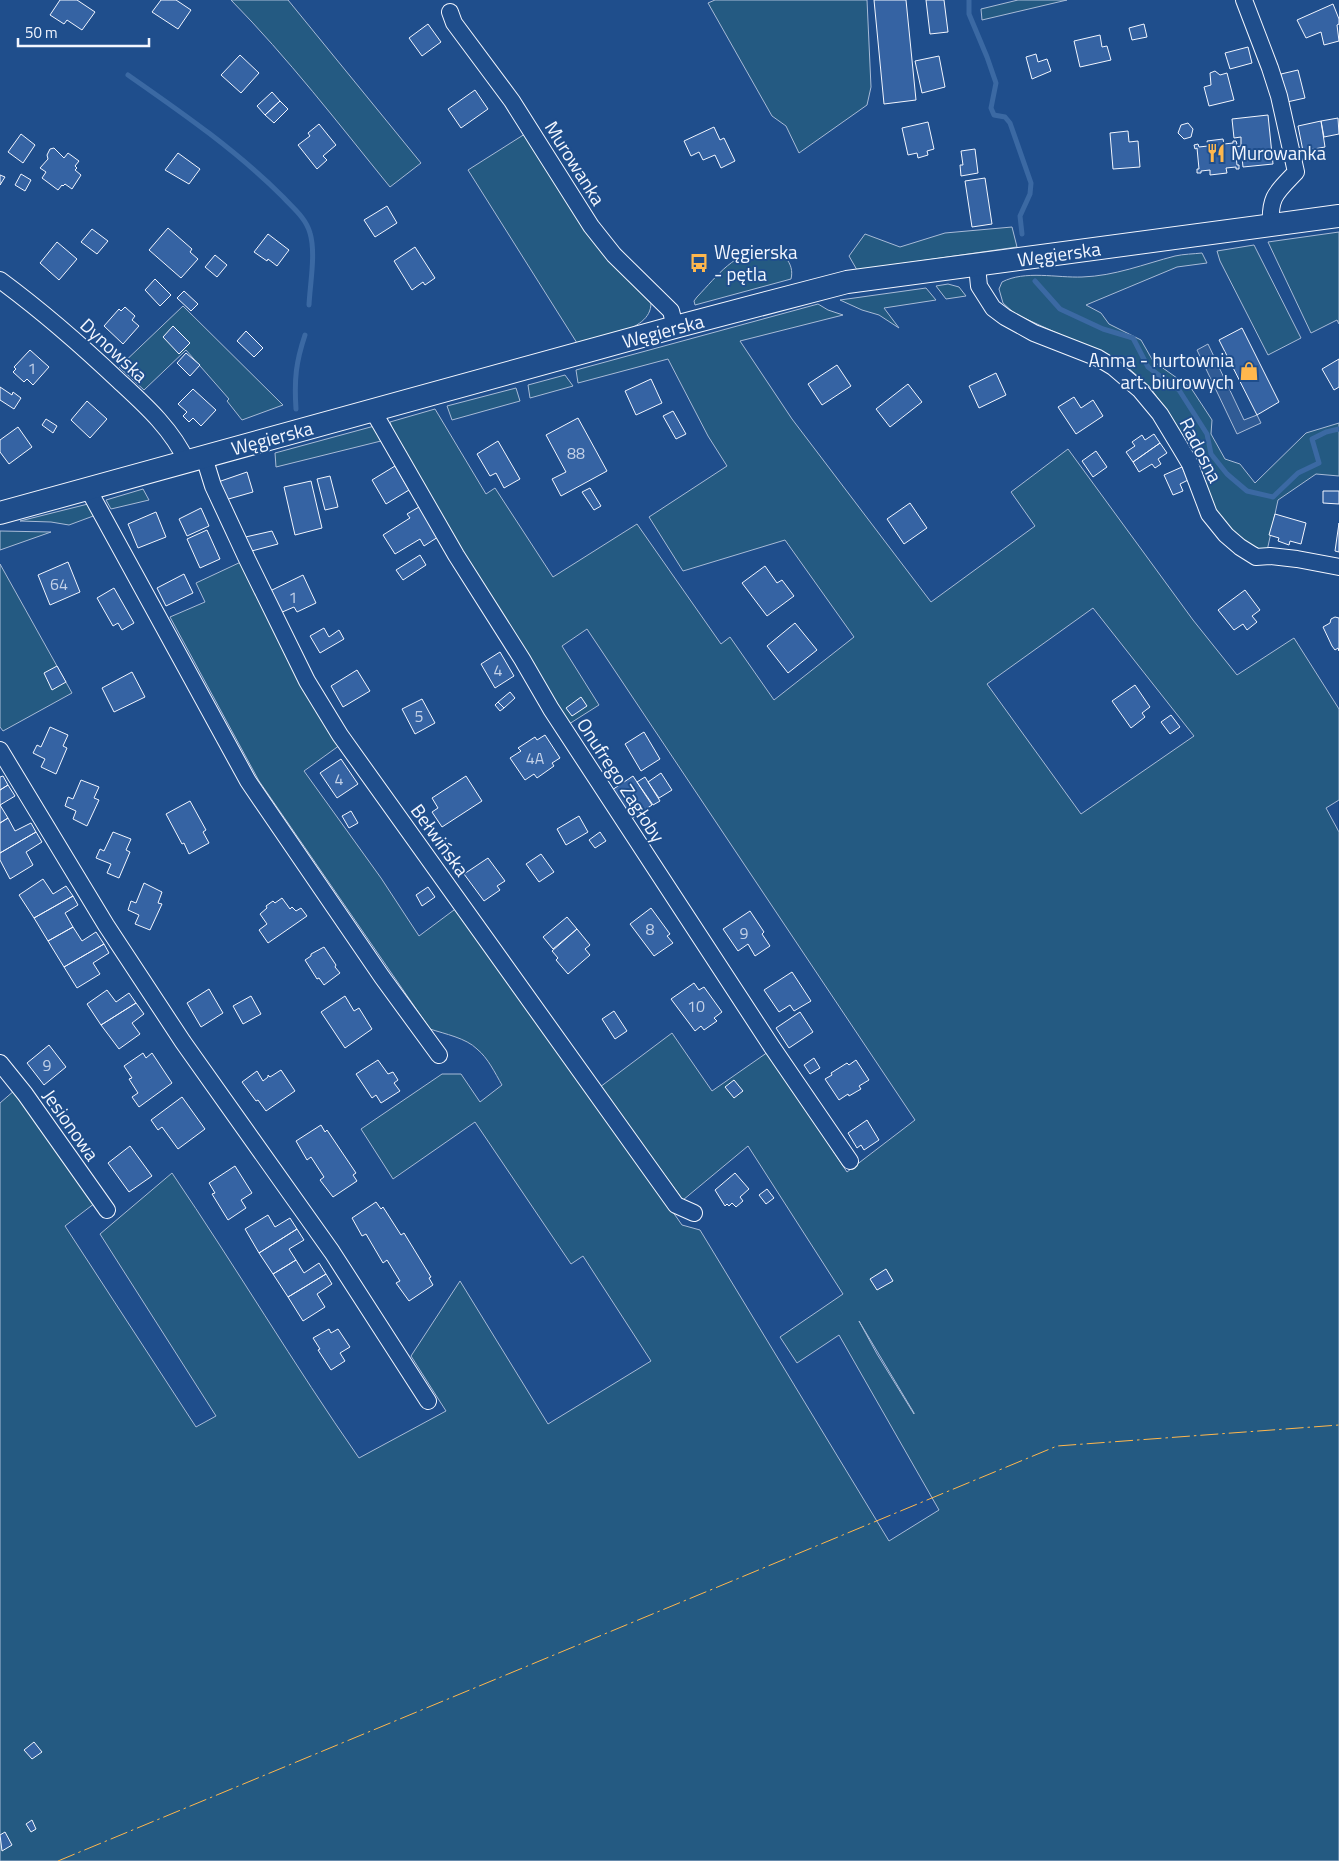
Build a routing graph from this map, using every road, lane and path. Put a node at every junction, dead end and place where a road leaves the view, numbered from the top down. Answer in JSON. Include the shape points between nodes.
{"nodes":[{"id":1,"x":1244,"y":0,"type":"edge"},
{"id":2,"x":450,"y":12,"type":"dead end"},
{"id":3,"x":1339,"y":216,"type":"edge"},
{"id":4,"x":1271,"y":226,"type":"junction"},
{"id":5,"x":977,"y":266,"type":"junction"},
{"id":6,"x":0,"y":280,"type":"edge"},
{"id":7,"x":674,"y":327,"type":"junction"},
{"id":8,"x":373,"y":411,"type":"junction"},
{"id":9,"x":196,"y":459,"type":"junction"},
{"id":10,"x":88,"y":489,"type":"junction"},
{"id":11,"x":0,"y":513,"type":"edge"},
{"id":12,"x":1339,"y":567,"type":"edge"},
{"id":13,"x":0,"y":750,"type":"edge"},
{"id":14,"x":439,"y":1055,"type":"dead end"},
{"id":15,"x":0,"y":1064,"type":"edge"},
{"id":16,"x":850,"y":1161,"type":"dead end"},
{"id":17,"x":107,"y":1210,"type":"dead end"},
{"id":18,"x":694,"y":1213,"type":"dead end"},
{"id":19,"x":428,"y":1401,"type":"dead end"}],
"edges":[{"from":1,"to":4,"type":"street","via":[[1279,96],[1296,172],[1274,196],[1270,210]]},
{"from":2,"to":7,"type":"street","name":"Murowanka","via":[[454,23],[531,130],[591,226],[614,255],[671,311]]},
{"from":3,"to":4,"type":"main road","name":"Węgierska"},
{"from":4,"to":5,"type":"main road","name":"Węgierska"},
{"from":5,"to":7,"type":"main road","name":"Węgierska","via":[[846,282]]},
{"from":5,"to":12,"type":"street","name":"Radosna","via":[[979,286],[993,308],[1034,333],[1106,362],[1140,390],[1160,414],[1185,456],[1209,514],[1240,547],[1256,557],[1297,559]]},
{"from":6,"to":9,"type":"street","name":"Dynowska","via":[[68,334],[132,393]]},
{"from":7,"to":8,"type":"main road","name":"Węgierska"},
{"from":8,"to":9,"type":"main road","name":"Węgierska"},
{"from":8,"to":16,"type":"street","name":"Onufrego Zagłoby","via":[[456,555],[551,709]]},
{"from":9,"to":10,"type":"main road","name":"Węgierska"},
{"from":9,"to":18,"type":"street","name":"Bełwińska","via":[[213,486],[307,681],[340,735],[676,1205]]},
{"from":10,"to":11,"type":"main road","name":"Węgierska"},
{"from":10,"to":14,"type":"street","via":[[248,781]]},
{"from":13,"to":19,"type":"street","via":[[106,924],[178,1034],[332,1252]]},
{"from":15,"to":17,"type":"street","name":"Jesionowa"}]}
